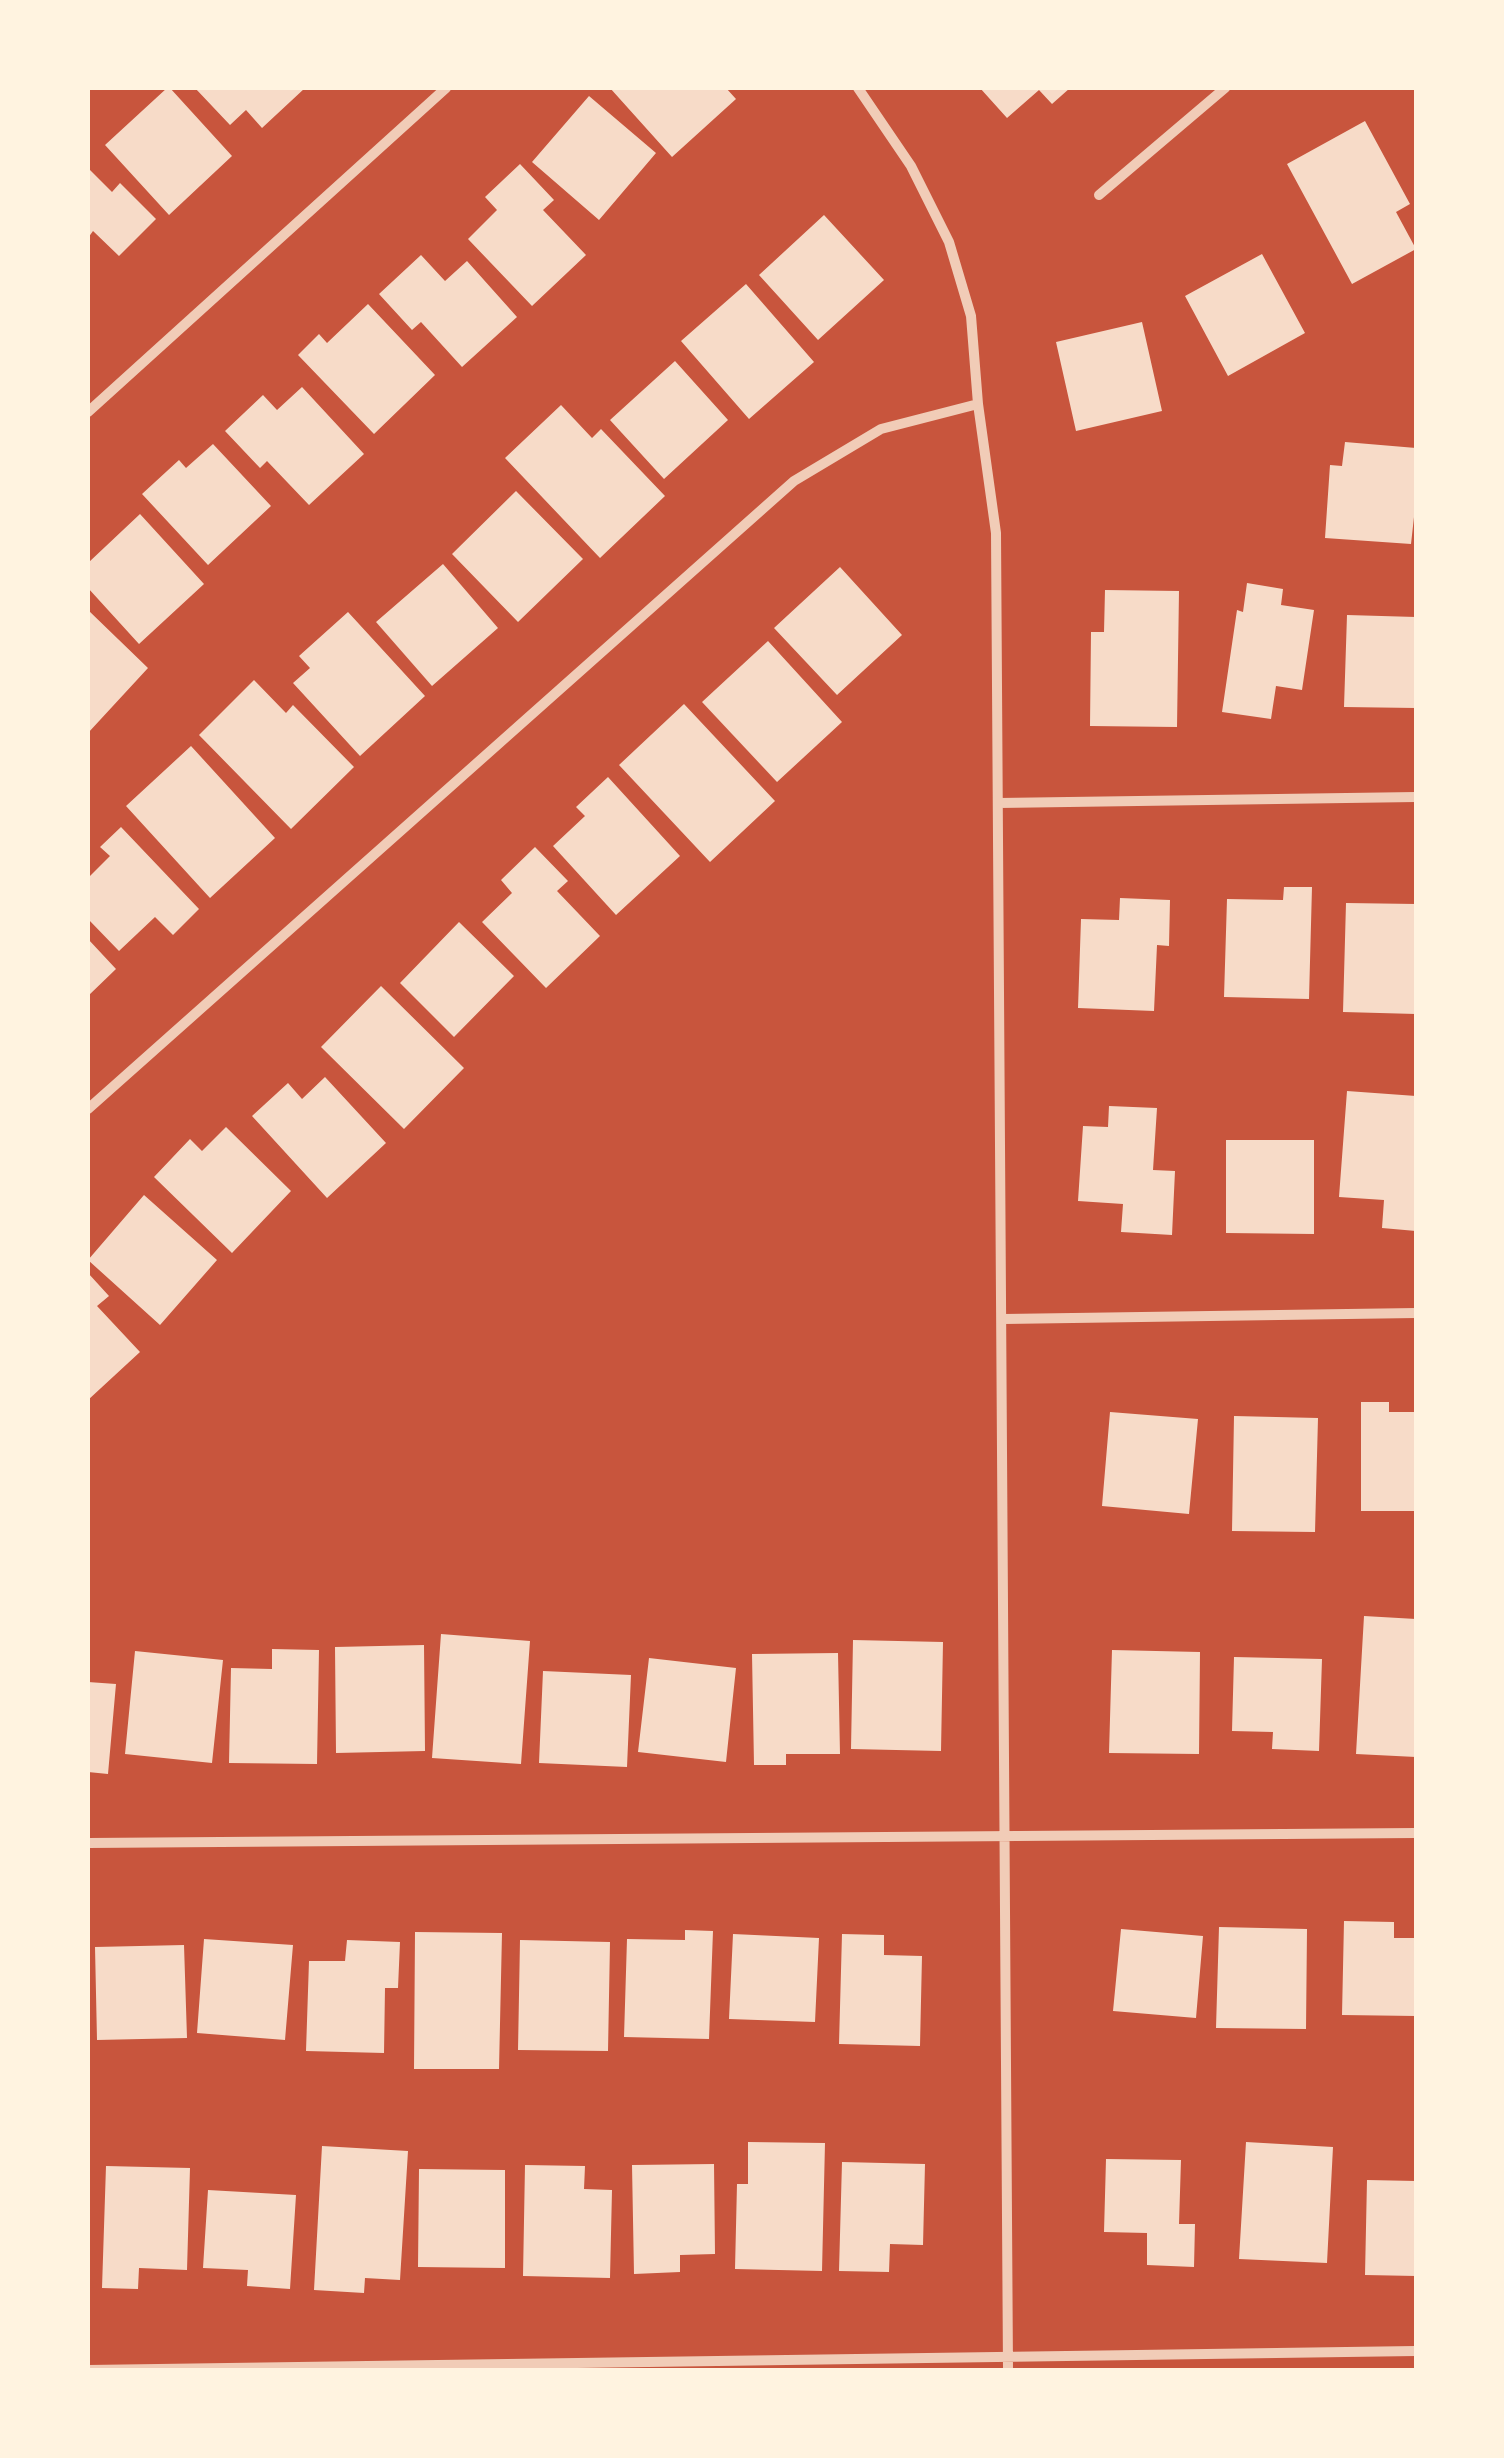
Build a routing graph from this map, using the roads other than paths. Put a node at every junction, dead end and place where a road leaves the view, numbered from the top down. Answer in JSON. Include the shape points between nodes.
{"nodes":[{"id":1,"x":446,"y":88,"type":"edge"},
{"id":2,"x":858,"y":88,"type":"edge"},
{"id":3,"x":1225,"y":88,"type":"edge"},
{"id":4,"x":1098,"y":195,"type":"dead end"},
{"id":5,"x":978,"y":404,"type":"junction"},
{"id":6,"x":88,"y":412,"type":"edge"},
{"id":7,"x":1416,"y":797,"type":"edge"},
{"id":8,"x":999,"y":803,"type":"junction"},
{"id":9,"x":88,"y":1110,"type":"edge"},
{"id":10,"x":1416,"y":1313,"type":"edge"},
{"id":11,"x":1004,"y":1319,"type":"junction"},
{"id":12,"x":1416,"y":1833,"type":"edge"},
{"id":13,"x":1002,"y":1838,"type":"junction"},
{"id":14,"x":88,"y":1843,"type":"edge"},
{"id":15,"x":1416,"y":2351,"type":"edge"},
{"id":16,"x":1008,"y":2356,"type":"junction"},
{"id":17,"x":88,"y":2370,"type":"edge"},
{"id":18,"x":142,"y":2370,"type":"edge"},
{"id":19,"x":1008,"y":2370,"type":"edge"}],
"edges":[{"from":1,"to":6,"type":"street"},
{"from":2,"to":5,"type":"street","via":[[911,166],[949,242],[971,316]]},
{"from":3,"to":4,"type":"street"},
{"from":5,"to":8,"type":"street","via":[[996,533]]},
{"from":5,"to":9,"type":"street","via":[[881,429],[794,481]]},
{"from":7,"to":8,"type":"street"},
{"from":8,"to":11,"type":"street"},
{"from":10,"to":11,"type":"street"},
{"from":11,"to":13,"type":"street"},
{"from":12,"to":13,"type":"street"},
{"from":13,"to":14,"type":"street"},
{"from":13,"to":16,"type":"street"},
{"from":15,"to":16,"type":"street"},
{"from":16,"to":18,"type":"street"},
{"from":16,"to":19,"type":"street"},
{"from":17,"to":18,"type":"street"}]}
